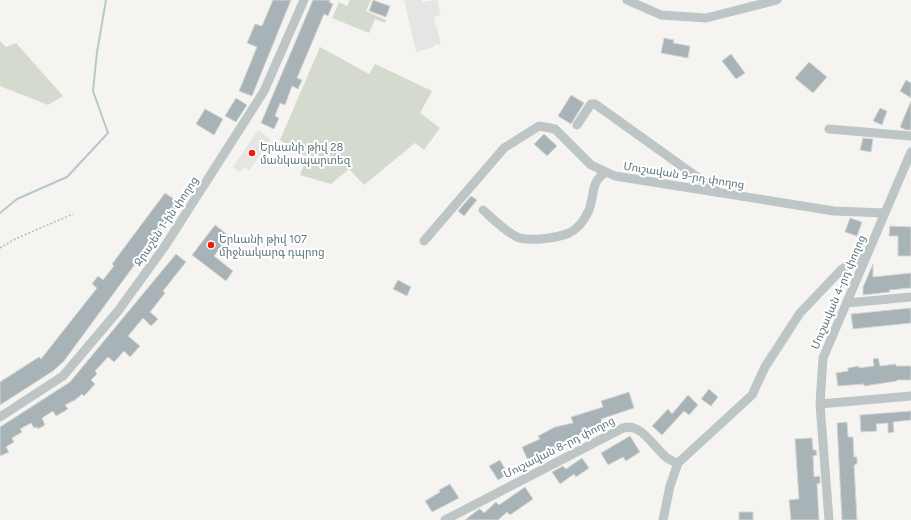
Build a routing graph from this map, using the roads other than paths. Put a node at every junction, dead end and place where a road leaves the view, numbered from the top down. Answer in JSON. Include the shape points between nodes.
{"nodes":[{"id":1,"x":304,"y":0,"type":"edge"},
{"id":2,"x":627,"y":0,"type":"edge"},
{"id":3,"x":777,"y":0,"type":"edge"},
{"id":4,"x":578,"y":125,"type":"dead end"},
{"id":5,"x":829,"y":129,"type":"dead end"},
{"id":6,"x":911,"y":136,"type":"edge"},
{"id":7,"x":911,"y":152,"type":"edge"},
{"id":8,"x":909,"y":163,"type":"edge"},
{"id":9,"x":606,"y":172,"type":"junction"},
{"id":10,"x":719,"y":193,"type":"junction"},
{"id":11,"x":483,"y":210,"type":"dead end"},
{"id":12,"x":885,"y":213,"type":"junction"},
{"id":13,"x":424,"y":241,"type":"dead end"},
{"id":14,"x":868,"y":252,"type":"junction"},
{"id":15,"x":911,"y":297,"type":"edge"},
{"id":16,"x":847,"y":303,"type":"junction"},
{"id":17,"x":911,"y":396,"type":"edge"},
{"id":18,"x":820,"y":404,"type":"junction"},
{"id":19,"x":0,"y":417,"type":"edge"},
{"id":20,"x":678,"y":464,"type":"junction"},
{"id":21,"x":445,"y":520,"type":"edge"},
{"id":22,"x":664,"y":520,"type":"edge"},
{"id":23,"x":829,"y":520,"type":"edge"}],
"edges":[{"from":1,"to":19,"type":"street","name":"Ջրաշեն 1-ին փողոց","via":[[264,91],[166,246],[118,311],[63,376]]},
{"from":2,"to":3,"type":"street","via":[[660,15],[706,18]]},
{"from":4,"to":10,"type":"street","via":[[591,104],[596,104]]},
{"from":5,"to":6,"type":"street"},
{"from":7,"to":8,"type":"street","name":"Մուշավան 4-րդ փողոց"},
{"from":8,"to":12,"type":"street","name":"Մուշավան 4-րդ փողոց"},
{"from":9,"to":10,"type":"street","name":"Մուշավան 9-րդ փողոց","via":[[616,176]]},
{"from":9,"to":11,"type":"street","via":[[595,182],[585,217],[570,233],[535,240],[518,237]]},
{"from":9,"to":13,"type":"street","name":"Մուշավան 9-րդ փողոց","via":[[591,165],[555,129],[539,126],[504,148]]},
{"from":10,"to":12,"type":"street","name":"Մուշավան 9-րդ փողոց","via":[[834,211]]},
{"from":12,"to":14,"type":"street","name":"Մուշավան 4-րդ փողոց"},
{"from":14,"to":16,"type":"street","name":"Մուշավան 4-րդ փողոց"},
{"from":14,"to":20,"type":"street","via":[[842,269],[800,313],[765,367],[752,395]]},
{"from":15,"to":16,"type":"street"},
{"from":16,"to":18,"type":"street","name":"Մուշավան 4-րդ փողոց","via":[[823,358]]},
{"from":17,"to":18,"type":"street"},
{"from":18,"to":23,"type":"street","name":"Մուշավան 4-րդ փողոց"},
{"from":20,"to":21,"type":"street","name":"Մուշավան 8-րդ փողոց","via":[[667,458],[639,430],[628,426]]},
{"from":20,"to":22,"type":"street","via":[[670,486]]}]}
